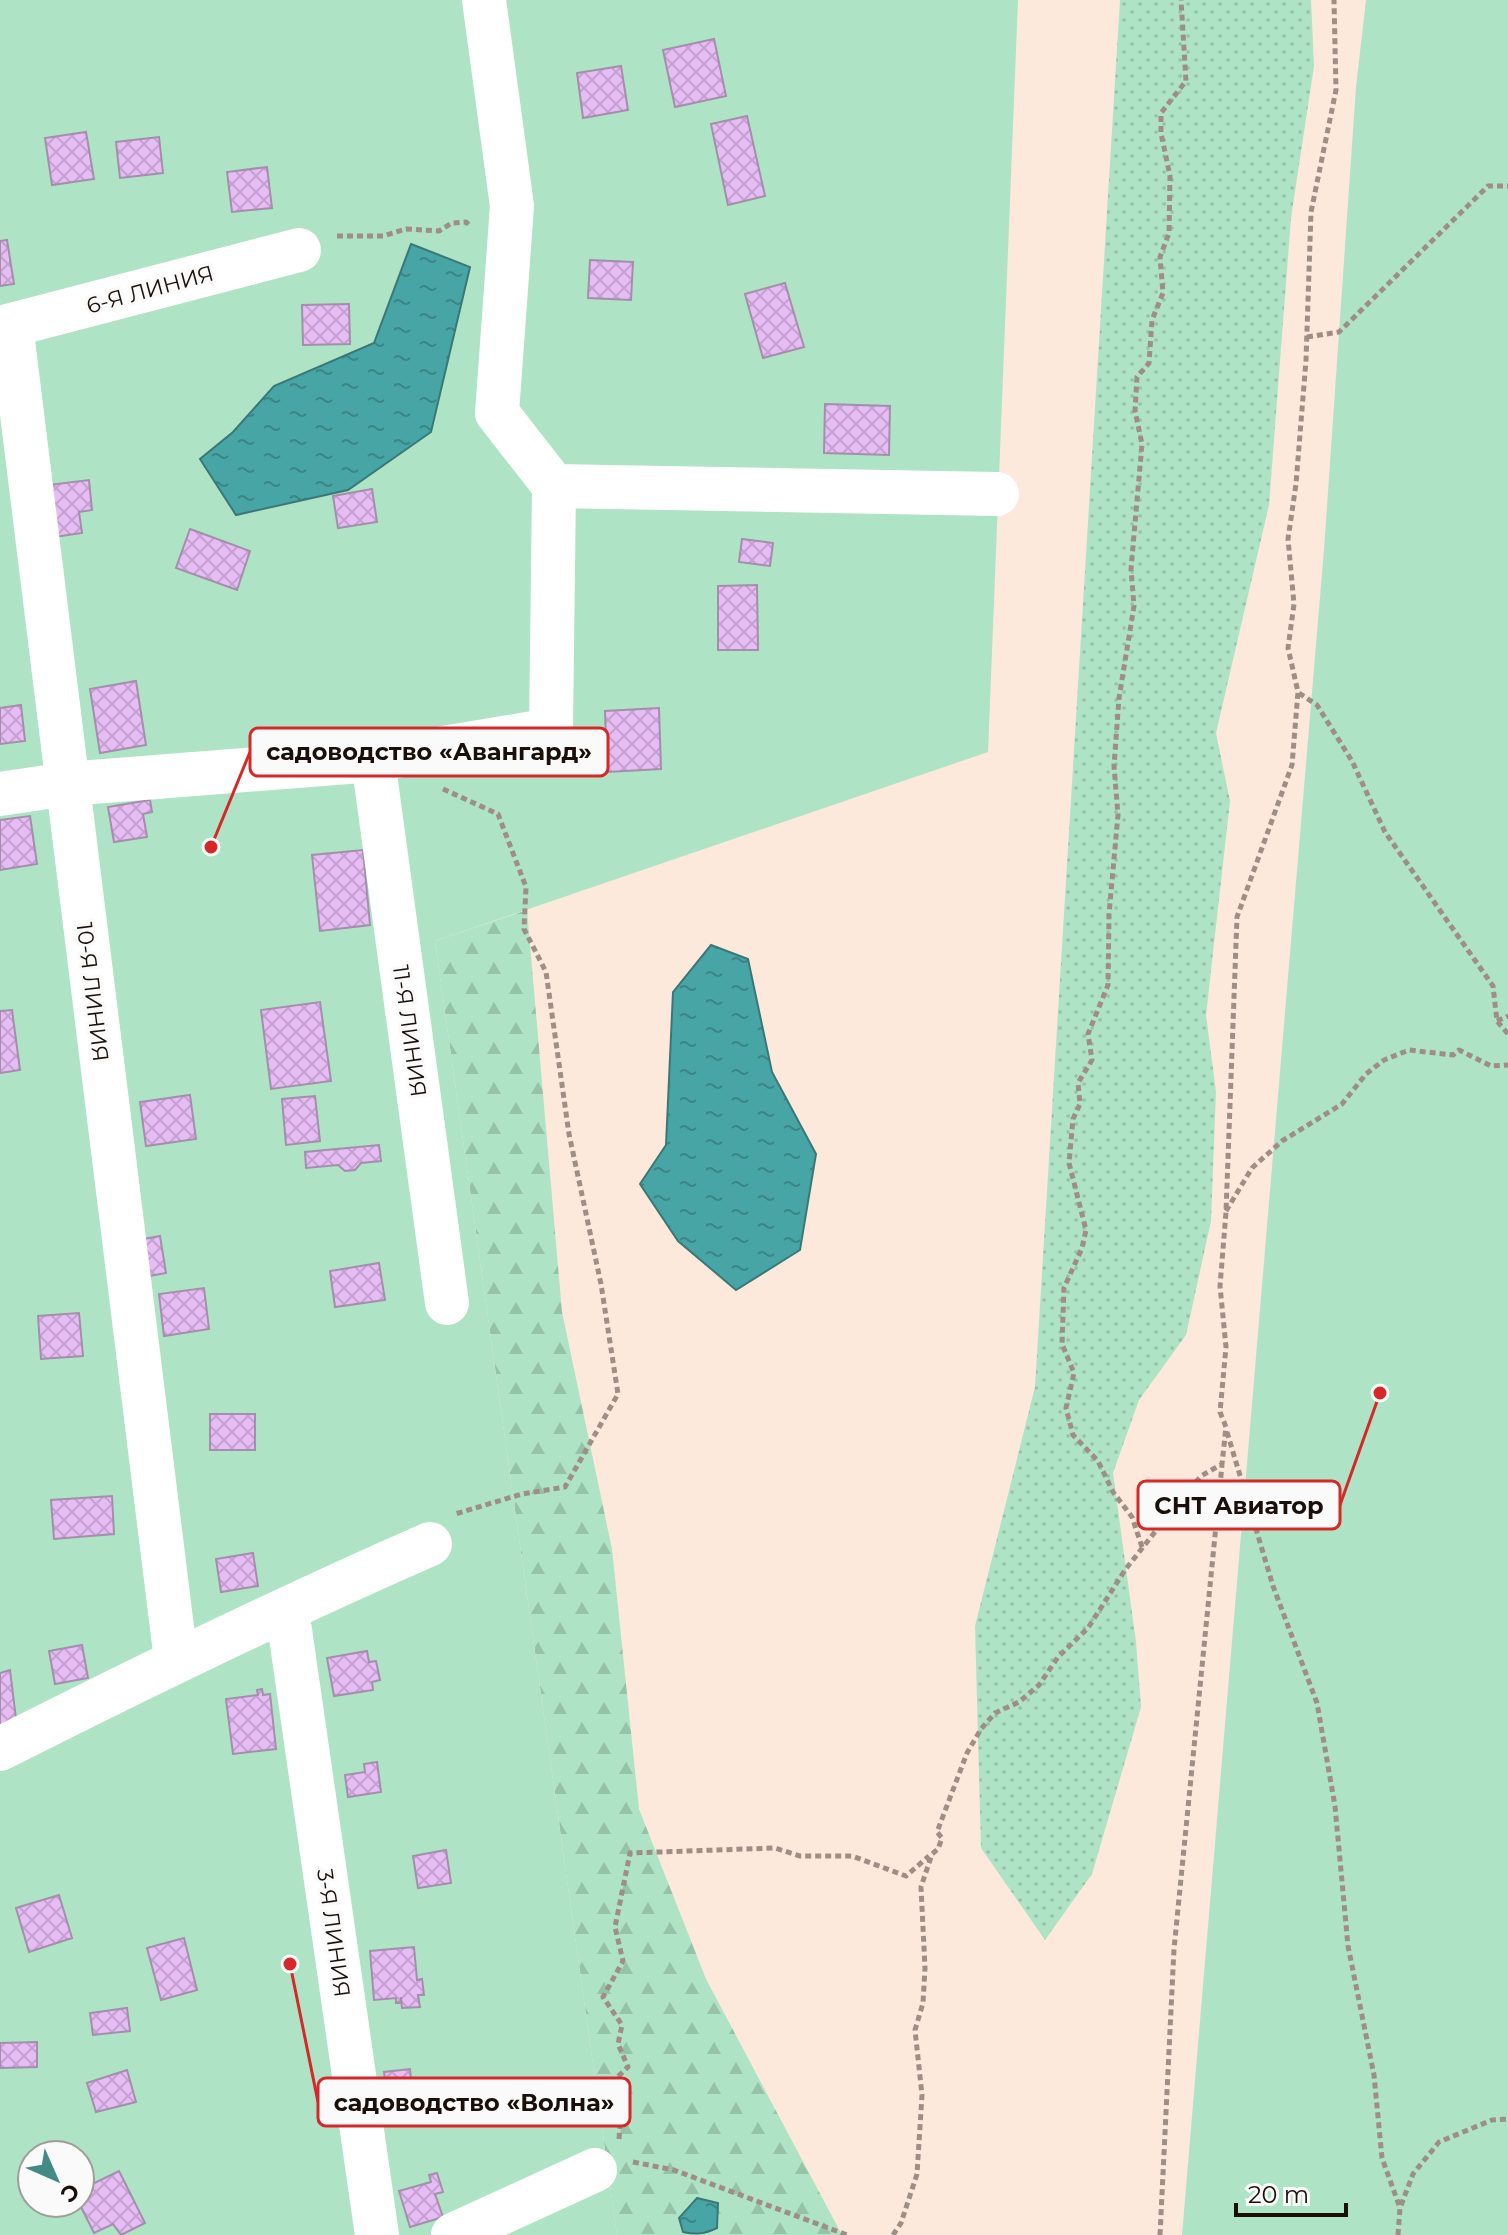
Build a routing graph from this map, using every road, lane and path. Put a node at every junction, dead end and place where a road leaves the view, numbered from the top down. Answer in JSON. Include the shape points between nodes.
{"nodes":[{"id":1,"x":484,"y":0,"type":"edge"},
{"id":2,"x":1181,"y":0,"type":"edge"},
{"id":3,"x":1334,"y":0,"type":"edge"},
{"id":4,"x":1508,"y":186,"type":"edge"},
{"id":5,"x":510,"y":189,"type":"junction"},
{"id":6,"x":299,"y":250,"type":"joint"},
{"id":7,"x":6,"y":326,"type":"edge"},
{"id":8,"x":1307,"y":337,"type":"junction"},
{"id":9,"x":554,"y":486,"type":"junction"},
{"id":10,"x":997,"y":494,"type":"dead end"},
{"id":11,"x":1298,"y":692,"type":"junction"},
{"id":12,"x":391,"y":757,"type":"junction"},
{"id":13,"x":67,"y":784,"type":"junction"},
{"id":14,"x":0,"y":794,"type":"edge"},
{"id":15,"x":1508,"y":1016,"type":"edge"},
{"id":16,"x":1497,"y":1021,"type":"junction"},
{"id":17,"x":1508,"y":1034,"type":"edge"},
{"id":18,"x":1508,"y":1065,"type":"edge"},
{"id":19,"x":1226,"y":1212,"type":"junction"},
{"id":20,"x":447,"y":1303,"type":"dead end"},
{"id":21,"x":1226,"y":1427,"type":"junction"},
{"id":22,"x":1222,"y":1464,"type":"junction"},
{"id":23,"x":430,"y":1544,"type":"joint"},
{"id":24,"x":1142,"y":1549,"type":"junction"},
{"id":25,"x":290,"y":1630,"type":"dead end"},
{"id":26,"x":176,"y":1660,"type":"junction"},
{"id":27,"x":0,"y":1749,"type":"edge"},
{"id":28,"x":932,"y":1854,"type":"junction"},
{"id":29,"x":1508,"y":2119,"type":"edge"},
{"id":30,"x":609,"y":2167,"type":"junction"},
{"id":31,"x":1400,"y":2208,"type":"junction"},
{"id":32,"x":377,"y":2235,"type":"edge"},
{"id":33,"x":453,"y":2235,"type":"edge"},
{"id":34,"x":847,"y":2235,"type":"edge"},
{"id":35,"x":893,"y":2235,"type":"edge"},
{"id":36,"x":1160,"y":2235,"type":"edge"},
{"id":37,"x":1398,"y":2235,"type":"edge"}],
"edges":[{"from":1,"to":5,"type":"street"},
{"from":2,"to":24,"type":"path","via":[[1186,81],[1161,113],[1170,176],[1169,233],[1160,257],[1163,293],[1152,320],[1149,363],[1137,377],[1135,411],[1142,444],[1131,569],[1134,606],[1114,766],[1118,815],[1108,985],[1088,1034],[1092,1060],[1078,1083],[1080,1104],[1073,1119],[1069,1163],[1086,1230],[1064,1288],[1062,1344],[1074,1373],[1066,1408],[1073,1435],[1098,1461],[1132,1517]]},
{"from":3,"to":8,"type":"path","via":[[1336,90],[1311,212]]},
{"from":4,"to":8,"type":"path","via":[[1488,186],[1339,332]]},
{"from":5,"to":6,"type":"path","via":[[499,218],[483,228],[466,222],[439,231],[332,236],[317,227]]},
{"from":5,"to":9,"type":"street","via":[[497,413]]},
{"from":6,"to":7,"type":"street","name":"6-Я ЛИНИЯ"},
{"from":7,"to":13,"type":"street","name":"10-Я ЛИНИЯ"},
{"from":8,"to":11,"type":"path","via":[[1288,539],[1294,604],[1288,648]]},
{"from":9,"to":10,"type":"street"},
{"from":9,"to":12,"type":"street","via":[[551,730]]},
{"from":11,"to":16,"type":"path","via":[[1317,705],[1352,761],[1385,832],[1493,986]]},
{"from":11,"to":19,"type":"path","via":[[1292,765],[1237,917]]},
{"from":12,"to":13,"type":"street"},
{"from":12,"to":20,"type":"street","name":"11-Я ЛИНИЯ"},
{"from":12,"to":23,"type":"path","via":[[444,790],[498,814],[526,887],[524,929],[546,972],[569,1134],[618,1394],[565,1487],[449,1516]]},
{"from":13,"to":14,"type":"street"},
{"from":13,"to":26,"type":"street","name":"10-Я ЛИНИЯ"},
{"from":15,"to":16,"type":"path"},
{"from":16,"to":17,"type":"path"},
{"from":18,"to":19,"type":"path","via":[[1491,1066],[1459,1050],[1453,1055],[1409,1050],[1384,1060],[1342,1104],[1282,1141],[1252,1168]]},
{"from":19,"to":21,"type":"path","via":[[1220,1286],[1226,1347],[1220,1412]]},
{"from":21,"to":22,"type":"path"},
{"from":21,"to":31,"type":"path","via":[[1273,1586],[1317,1703],[1382,2158]]},
{"from":22,"to":24,"type":"path","via":[[1201,1476]]},
{"from":22,"to":36,"type":"path","via":[[1174,1949]]},
{"from":23,"to":26,"type":"street"},
{"from":24,"to":28,"type":"path","via":[[1088,1628],[1039,1685],[995,1713],[981,1729],[967,1753],[937,1832],[942,1838]]},
{"from":25,"to":32,"type":"street","name":"3-Я ЛИНИЯ"},
{"from":26,"to":27,"type":"street"},
{"from":28,"to":30,"type":"path","via":[[906,1876],[852,1856],[800,1856],[775,1848],[630,1853],[615,1927],[623,1961],[603,1997],[622,2025],[618,2044],[628,2067],[608,2086],[621,2114]]},
{"from":28,"to":35,"type":"path","via":[[921,1887],[925,1968],[915,2030],[922,2095],[917,2174]]},
{"from":29,"to":31,"type":"path","via":[[1492,2120],[1439,2142],[1413,2174]]},
{"from":30,"to":33,"type":"street"},
{"from":30,"to":34,"type":"path","via":[[631,2162],[674,2170]]},
{"from":31,"to":37,"type":"path"}]}
